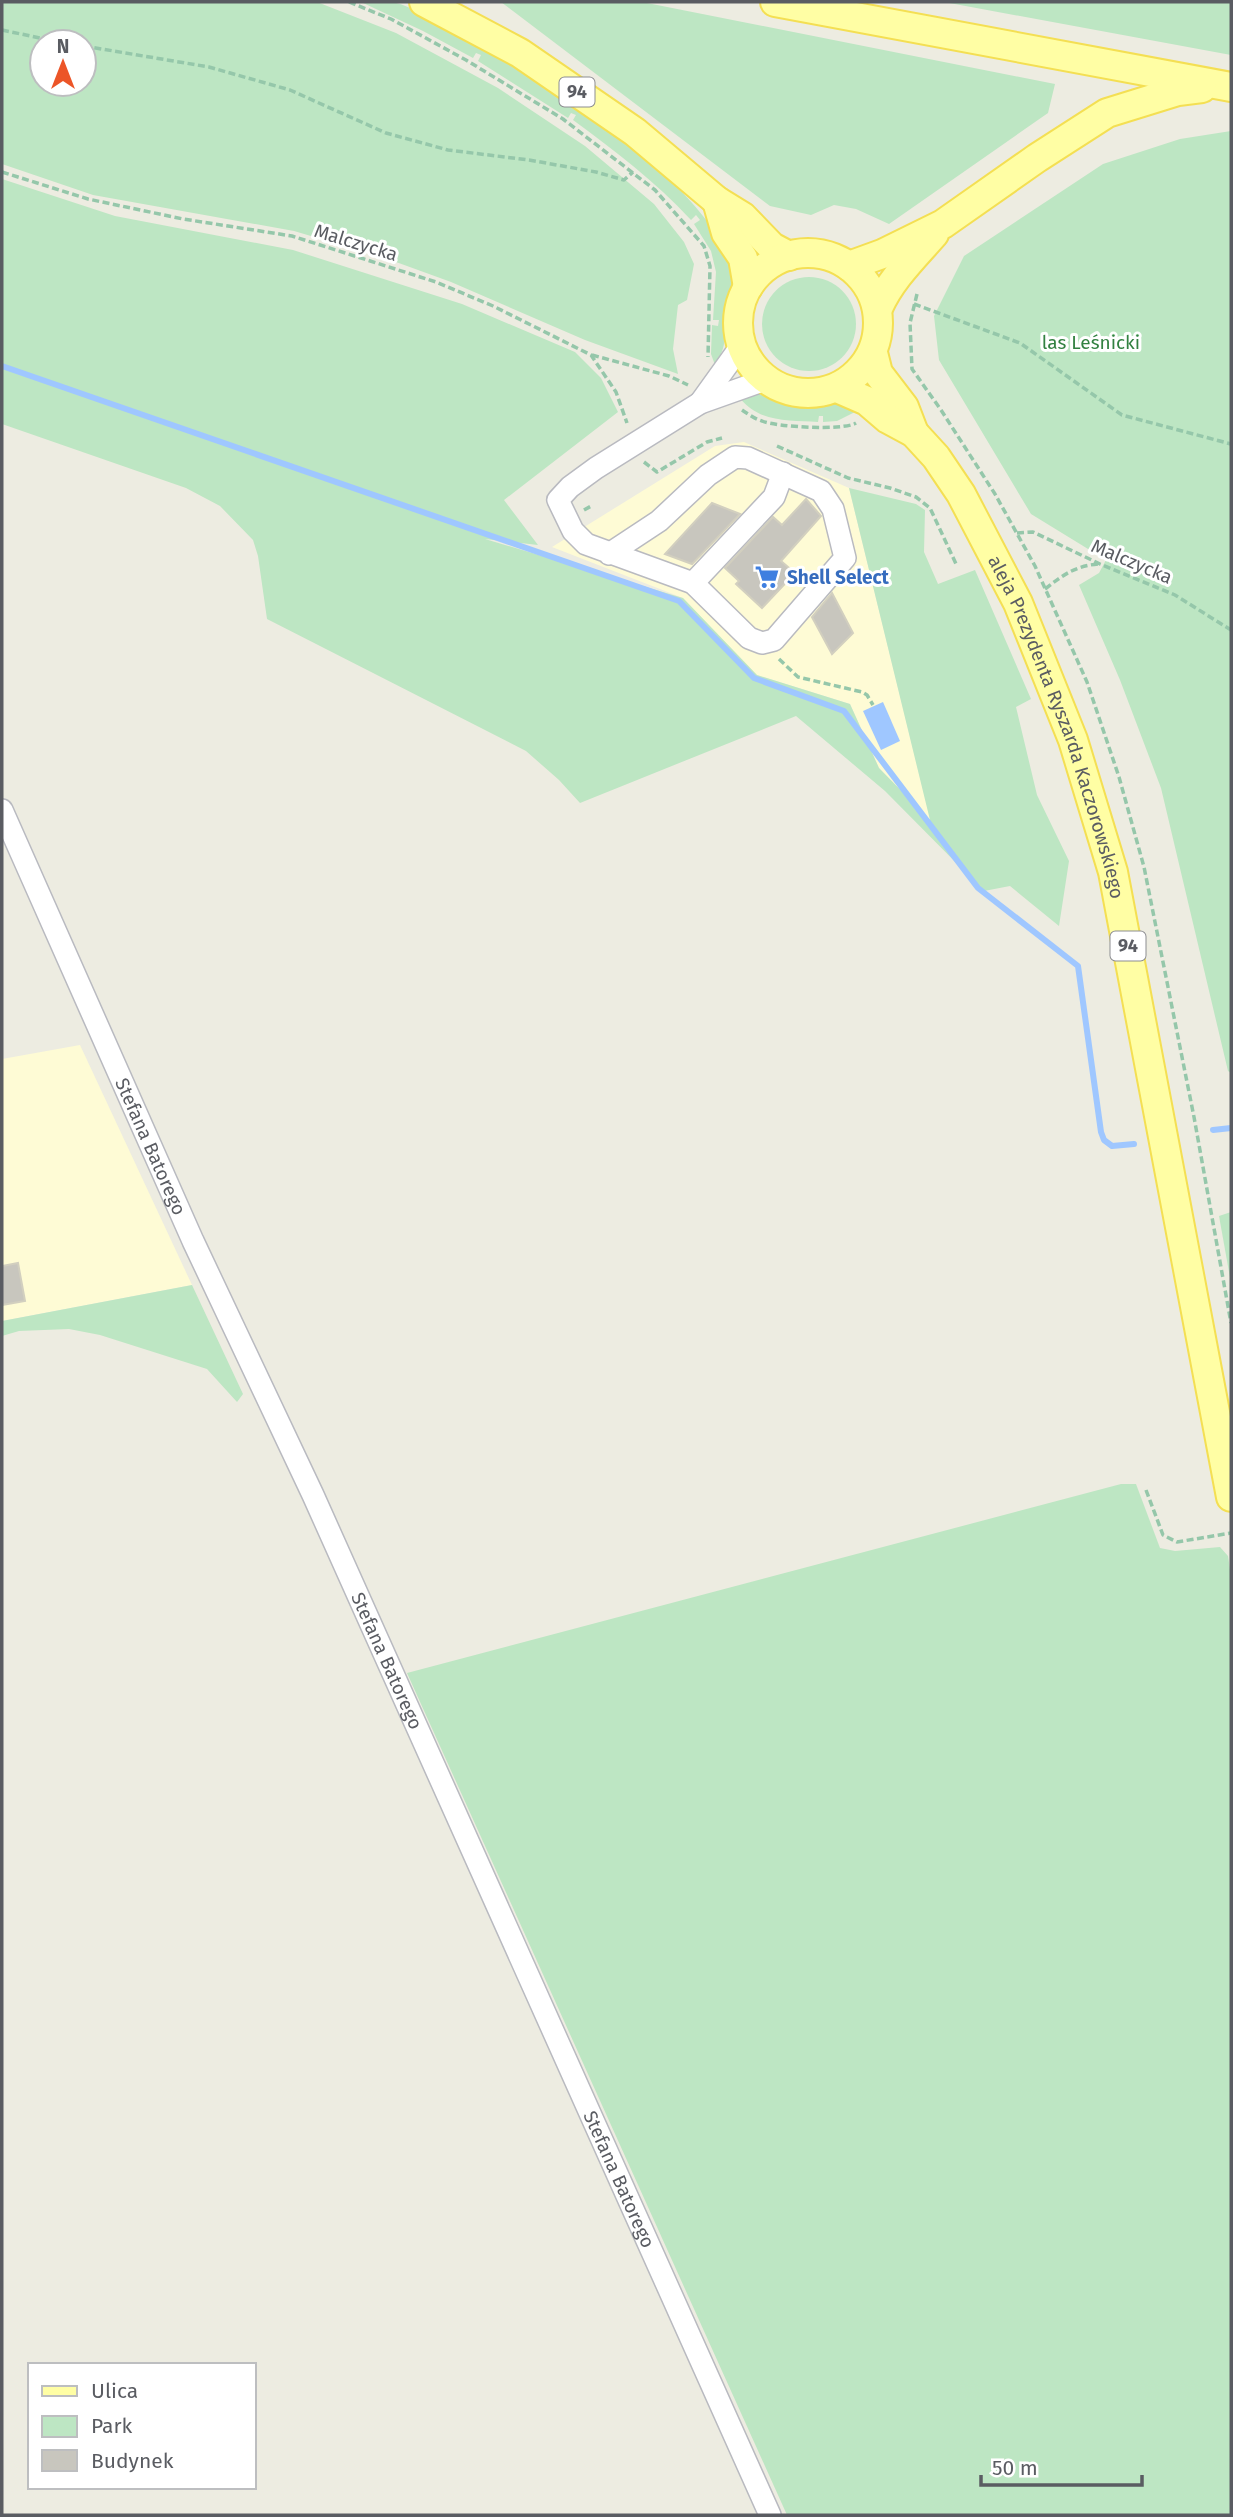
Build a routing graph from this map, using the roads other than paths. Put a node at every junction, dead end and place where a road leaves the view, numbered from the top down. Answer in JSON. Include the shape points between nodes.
{"nodes":[{"id":1,"x":424,"y":2,"type":"edge"},
{"id":2,"x":775,"y":2,"type":"edge"},
{"id":3,"x":1227,"y":86,"type":"edge"},
{"id":4,"x":717,"y":201,"type":"junction"},
{"id":5,"x":943,"y":224,"type":"junction"},
{"id":6,"x":789,"y":256,"type":"junction"},
{"id":7,"x":849,"y":265,"type":"junction"},
{"id":8,"x":748,"y":287,"type":"junction"},
{"id":9,"x":877,"y":308,"type":"junction"},
{"id":10,"x":741,"y":346,"type":"junction"},
{"id":11,"x":873,"y":353,"type":"junction"},
{"id":12,"x":765,"y":380,"type":"junction"},
{"id":13,"x":837,"y":388,"type":"junction"},
{"id":14,"x":695,"y":395,"type":"junction"},
{"id":15,"x":914,"y":433,"type":"junction"},
{"id":16,"x":783,"y":473,"type":"junction"},
{"id":17,"x":608,"y":554,"type":"junction"},
{"id":18,"x":693,"y":583,"type":"junction"},
{"id":19,"x":2,"y":810,"type":"edge"},
{"id":20,"x":1231,"y":1497,"type":"edge"},
{"id":21,"x":770,"y":2515,"type":"edge"}],
"edges":[{"from":1,"to":4,"type":"main road","number":"94","via":[[543,69],[635,132]]},
{"from":2,"to":3,"type":"main road"},
{"from":3,"to":5,"type":"main road","via":[[1178,90],[1107,113]]},
{"from":4,"to":6,"type":"main road","number":"94"},
{"from":4,"to":8,"type":"main road","via":[[726,233],[743,258]]},
{"from":5,"to":7,"type":"main road","via":[[883,254]]},
{"from":5,"to":9,"type":"main road","via":[[897,274]]},
{"from":6,"to":7,"type":"main road","via":[[830,256]]},
{"from":6,"to":8,"type":"main road","via":[[772,262]]},
{"from":7,"to":9,"type":"main road","via":[[867,285]]},
{"from":8,"to":10,"type":"main road","via":[[740,306]]},
{"from":9,"to":11,"type":"main road","via":[[879,331]]},
{"from":10,"to":12,"type":"main road"},
{"from":10,"to":14,"type":"street"},
{"from":11,"to":13,"type":"main road","via":[[864,368]]},
{"from":11,"to":15,"type":"main road","name":"aleja Prezydenta Ryszarda Kaczorowskiego","number":"94","via":[[878,373],[904,407]]},
{"from":12,"to":13,"type":"main road","via":[[788,391],[814,394]]},
{"from":12,"to":14,"type":"street"},
{"from":13,"to":15,"type":"main road","name":"aleja Prezydenta Ryszarda Kaczorowskiego","number":"94","via":[[867,401]]},
{"from":14,"to":17,"type":"street","via":[[558,500],[577,537]]},
{"from":15,"to":20,"type":"main road","name":"aleja Prezydenta Ryszarda Kaczorowskiego","number":"94","via":[[961,494],[1018,603],[1094,804],[1113,872]]},
{"from":16,"to":17,"type":"street","via":[[735,457],[708,475],[659,521]]},
{"from":16,"to":18,"type":"street","via":[[774,497]]},
{"from":16,"to":18,"type":"street","via":[[821,491],[833,509],[845,558],[774,640],[762,643],[749,638]]},
{"from":17,"to":18,"type":"street"},
{"from":19,"to":21,"type":"street","name":"Stefana Batorego"}]}
